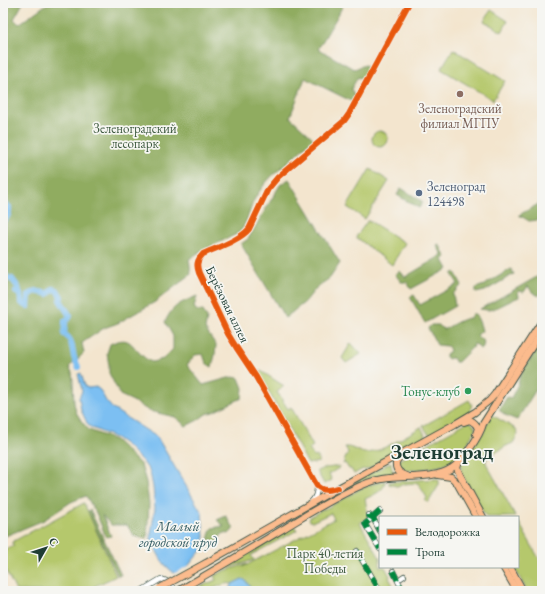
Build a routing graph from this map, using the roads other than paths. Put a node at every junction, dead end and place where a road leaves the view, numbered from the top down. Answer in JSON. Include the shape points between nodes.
{"nodes":[{"id":1,"x":410,"y":3,"type":"edge"},
{"id":2,"x":542,"y":321,"type":"edge"},
{"id":3,"x":542,"y":331,"type":"edge"},
{"id":4,"x":480,"y":408,"type":"junction"},
{"id":5,"x":493,"y":410,"type":"junction"},
{"id":6,"x":455,"y":424,"type":"junction"},
{"id":7,"x":471,"y":446,"type":"junction"},
{"id":8,"x":404,"y":452,"type":"junction"},
{"id":9,"x":458,"y":465,"type":"junction"},
{"id":10,"x":434,"y":474,"type":"junction"},
{"id":11,"x":409,"y":477,"type":"junction"},
{"id":12,"x":317,"y":486,"type":"junction"},
{"id":13,"x":338,"y":488,"type":"junction"},
{"id":14,"x":307,"y":506,"type":"junction"},
{"id":15,"x":371,"y":516,"type":"junction"},
{"id":16,"x":379,"y":516,"type":"edge"},
{"id":17,"x":475,"y":516,"type":"edge"},
{"id":18,"x":481,"y":516,"type":"edge"},
{"id":19,"x":379,"y":529,"type":"edge"},
{"id":20,"x":379,"y":547,"type":"edge"},
{"id":21,"x":357,"y":552,"type":"dead end"},
{"id":22,"x":504,"y":568,"type":"edge"},
{"id":23,"x":511,"y":568,"type":"edge"},
{"id":24,"x":393,"y":571,"type":"dead end"},
{"id":25,"x":372,"y":586,"type":"dead end"},
{"id":26,"x":402,"y":589,"type":"edge"},
{"id":27,"x":158,"y":590,"type":"edge"},
{"id":28,"x":141,"y":591,"type":"edge"},
{"id":29,"x":175,"y":591,"type":"edge"},
{"id":30,"x":178,"y":591,"type":"edge"},
{"id":31,"x":379,"y":591,"type":"edge"},
{"id":32,"x":395,"y":591,"type":"edge"},
{"id":33,"x":517,"y":591,"type":"edge"},
{"id":34,"x":523,"y":591,"type":"edge"}],
"edges":[{"from":1,"to":12,"type":"street","name":"Берёзовая аллея","via":[[347,117],[270,185],[246,233],[204,254],[199,258],[197,265],[228,334],[256,377]]},
{"from":2,"to":4,"type":"main road","via":[[495,394]]},
{"from":3,"to":5,"type":"main road"},
{"from":4,"to":5,"type":"main road","via":[[487,407]]},
{"from":4,"to":6,"type":"main road"},
{"from":5,"to":7,"type":"main road"},
{"from":6,"to":7,"type":"main road","via":[[470,420],[476,424],[477,433]]},
{"from":6,"to":8,"type":"main road"},
{"from":7,"to":9,"type":"main road"},
{"from":8,"to":11,"type":"main road","via":[[399,456],[396,468]]},
{"from":8,"to":13,"type":"main road"},
{"from":9,"to":10,"type":"main road"},
{"from":9,"to":18,"type":"main road","via":[[460,475]]},
{"from":10,"to":11,"type":"main road"},
{"from":10,"to":17,"type":"main road","via":[[451,477],[457,483]]},
{"from":11,"to":30,"type":"main road","via":[[382,479],[360,486]]},
{"from":12,"to":13,"type":"street","via":[[322,490]]},
{"from":12,"to":14,"type":"street","via":[[316,496]]},
{"from":13,"to":14,"type":"main road"},
{"from":14,"to":27,"type":"main road","bridge":true},
{"from":15,"to":16,"type":"street","via":[[378,512]]},
{"from":15,"to":19,"type":"street"},
{"from":15,"to":20,"type":"street","via":[[366,524]]},
{"from":21,"to":31,"type":"street"},
{"from":22,"to":33,"type":"main road"},
{"from":23,"to":34,"type":"main road"},
{"from":24,"to":26,"type":"street"},
{"from":25,"to":31,"type":"street"},
{"from":26,"to":32,"type":"street"},
{"from":28,"to":29,"type":"street","via":[[161,579],[167,581]]}]}
